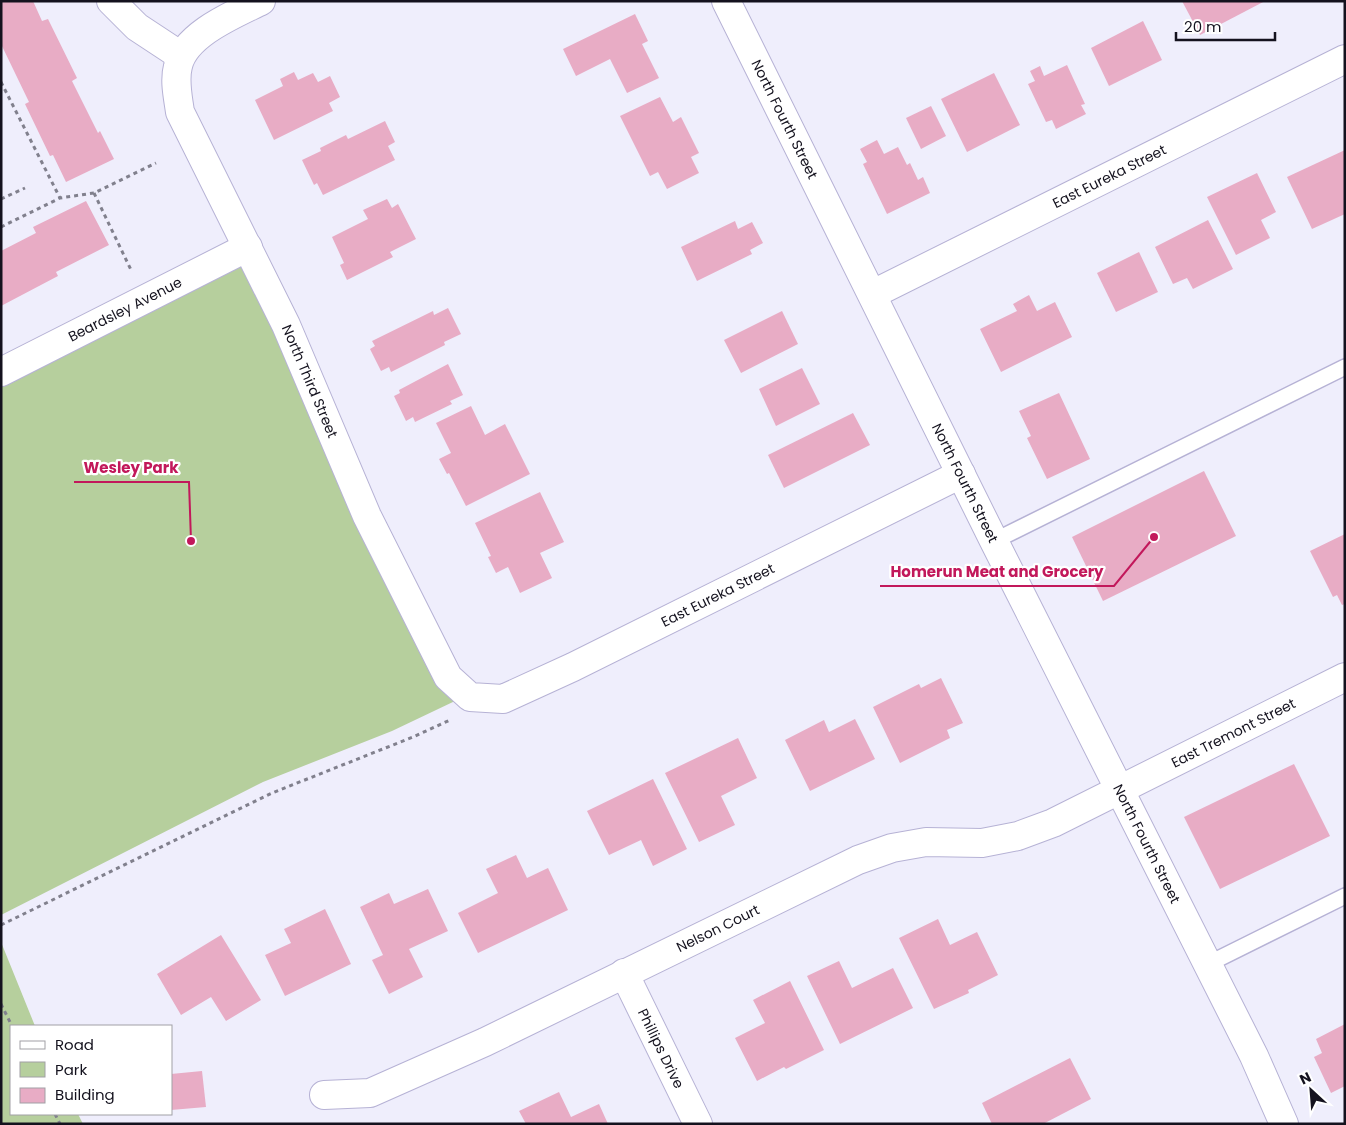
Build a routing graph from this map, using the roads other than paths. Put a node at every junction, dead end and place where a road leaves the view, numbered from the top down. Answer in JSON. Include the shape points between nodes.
{"nodes":[{"id":1,"x":111,"y":1,"type":"edge"},
{"id":2,"x":726,"y":1,"type":"edge"},
{"id":3,"x":261,"y":2,"type":"edge"},
{"id":4,"x":181,"y":56,"type":"junction"},
{"id":5,"x":1345,"y":59,"type":"edge"},
{"id":6,"x":248,"y":247,"type":"junction"},
{"id":7,"x":873,"y":294,"type":"junction"},
{"id":8,"x":1345,"y":367,"type":"edge"},
{"id":9,"x":1,"y":372,"type":"edge"},
{"id":10,"x":961,"y":474,"type":"junction"},
{"id":11,"x":994,"y":541,"type":"junction"},
{"id":12,"x":1345,"y":677,"type":"edge"},
{"id":13,"x":470,"y":697,"type":"joint"},
{"id":14,"x":1120,"y":789,"type":"junction"},
{"id":15,"x":1345,"y":896,"type":"edge"},
{"id":16,"x":1208,"y":964,"type":"junction"},
{"id":17,"x":624,"y":973,"type":"junction"},
{"id":18,"x":324,"y":1095,"type":"dead end"},
{"id":19,"x":698,"y":1124,"type":"edge"},
{"id":20,"x":1284,"y":1124,"type":"edge"}],
"edges":[{"from":1,"to":4,"type":"street","via":[[137,27]]},
{"from":2,"to":7,"type":"street","name":"North Fourth Street"},
{"from":3,"to":4,"type":"street","via":[[217,23]]},
{"from":4,"to":6,"type":"street","name":"North Third Street","via":[[176,88],[180,112]]},
{"from":5,"to":7,"type":"street","name":"East Eureka Street"},
{"from":6,"to":9,"type":"street","name":"Beardsley Avenue"},
{"from":6,"to":13,"type":"street","name":"North Third Street","via":[[286,325],[366,516],[448,677]]},
{"from":7,"to":10,"type":"street","name":"North Fourth Street"},
{"from":8,"to":11,"type":"lane"},
{"from":10,"to":11,"type":"street","name":"North Fourth Street"},
{"from":10,"to":13,"type":"street","name":"East Eureka Street","via":[[503,699]]},
{"from":11,"to":14,"type":"street","name":"North Fourth Street"},
{"from":12,"to":14,"type":"street","name":"East Tremont Street"},
{"from":14,"to":16,"type":"street","name":"North Fourth Street"},
{"from":14,"to":17,"type":"street","name":"Nelson Court","via":[[1053,823],[1018,836],[982,842],[926,842],[892,848],[858,860]]},
{"from":15,"to":16,"type":"lane"},
{"from":16,"to":20,"type":"street","name":"North Fourth Street"},
{"from":17,"to":18,"type":"street","name":"Nelson Court","via":[[485,1042],[370,1093]]},
{"from":17,"to":19,"type":"street","name":"Phillips Drive"}]}
